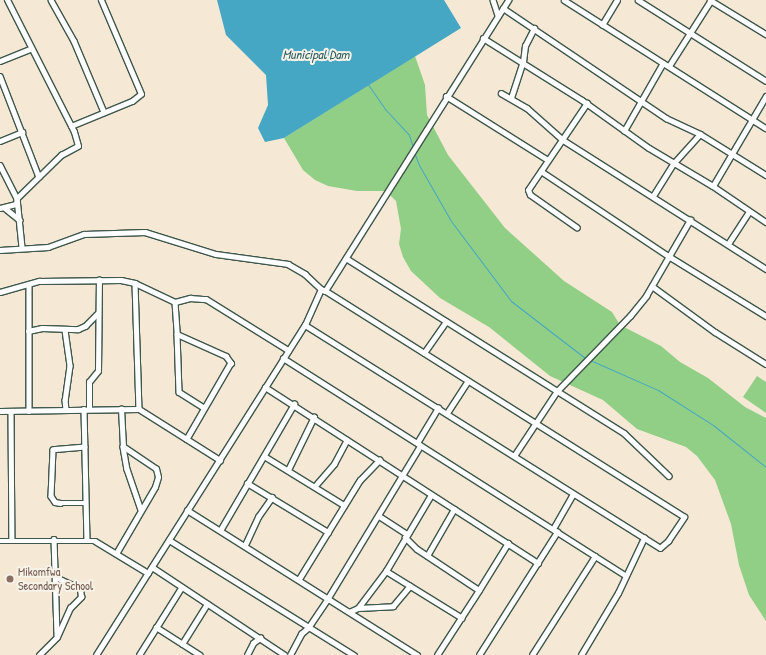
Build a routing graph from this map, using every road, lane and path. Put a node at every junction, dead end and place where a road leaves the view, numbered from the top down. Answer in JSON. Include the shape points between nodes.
{"nodes":[{"id":1,"x":7,"y":0,"type":"edge"},
{"id":2,"x":50,"y":0,"type":"edge"},
{"id":3,"x":101,"y":0,"type":"edge"},
{"id":4,"x":493,"y":0,"type":"edge"},
{"id":5,"x":508,"y":0,"type":"edge"},
{"id":6,"x":564,"y":0,"type":"edge"},
{"id":7,"x":617,"y":0,"type":"edge"},
{"id":8,"x":638,"y":0,"type":"edge"},
{"id":9,"x":711,"y":0,"type":"edge"},
{"id":10,"x":503,"y":8,"type":"junction"},
{"id":11,"x":498,"y":16,"type":"junction"},
{"id":12,"x":602,"y":25,"type":"junction"},
{"id":13,"x":534,"y":28,"type":"junction"},
{"id":14,"x":690,"y":32,"type":"junction"},
{"id":15,"x":766,"y":34,"type":"edge"},
{"id":16,"x":483,"y":38,"type":"junction"},
{"id":17,"x":30,"y":49,"type":"junction"},
{"id":18,"x":0,"y":61,"type":"edge"},
{"id":19,"x":524,"y":62,"type":"junction"},
{"id":20,"x":663,"y":62,"type":"junction"},
{"id":21,"x":669,"y":66,"type":"junction"},
{"id":22,"x":0,"y":76,"type":"edge"},
{"id":23,"x":766,"y":81,"type":"edge"},
{"id":24,"x":501,"y":93,"type":"dead end"},
{"id":25,"x":446,"y":96,"type":"junction"},
{"id":26,"x":766,"y":96,"type":"edge"},
{"id":27,"x":510,"y":98,"type":"junction"},
{"id":28,"x":641,"y":99,"type":"junction"},
{"id":29,"x":587,"y":104,"type":"junction"},
{"id":30,"x":104,"y":112,"type":"junction"},
{"id":31,"x":752,"y":118,"type":"junction"},
{"id":32,"x":71,"y":126,"type":"junction"},
{"id":33,"x":766,"y":128,"type":"edge"},
{"id":34,"x":624,"y":131,"type":"junction"},
{"id":35,"x":22,"y":132,"type":"junction"},
{"id":36,"x":700,"y":134,"type":"junction"},
{"id":37,"x":563,"y":140,"type":"junction"},
{"id":38,"x":0,"y":141,"type":"edge"},
{"id":39,"x":733,"y":153,"type":"junction"},
{"id":40,"x":548,"y":160,"type":"junction"},
{"id":41,"x":673,"y":164,"type":"junction"},
{"id":42,"x":0,"y":166,"type":"edge"},
{"id":43,"x":541,"y":172,"type":"junction"},
{"id":44,"x":766,"y":175,"type":"edge"},
{"id":45,"x":39,"y":177,"type":"junction"},
{"id":46,"x":713,"y":186,"type":"junction"},
{"id":47,"x":653,"y":196,"type":"junction"},
{"id":48,"x":17,"y":198,"type":"junction"},
{"id":49,"x":2,"y":208,"type":"edge"},
{"id":50,"x":749,"y":212,"type":"junction"},
{"id":51,"x":20,"y":220,"type":"junction"},
{"id":52,"x":690,"y":220,"type":"junction"},
{"id":53,"x":766,"y":222,"type":"edge"},
{"id":54,"x":577,"y":228,"type":"dead end"},
{"id":55,"x":728,"y":244,"type":"junction"},
{"id":56,"x":22,"y":247,"type":"junction"},
{"id":57,"x":0,"y":250,"type":"edge"},
{"id":58,"x":670,"y":257,"type":"junction"},
{"id":59,"x":346,"y":258,"type":"junction"},
{"id":60,"x":766,"y":269,"type":"edge"},
{"id":61,"x":99,"y":280,"type":"junction"},
{"id":62,"x":135,"y":283,"type":"junction"},
{"id":63,"x":29,"y":285,"type":"junction"},
{"id":64,"x":652,"y":286,"type":"junction"},
{"id":65,"x":323,"y":290,"type":"junction"},
{"id":66,"x":0,"y":292,"type":"edge"},
{"id":67,"x":175,"y":302,"type":"junction"},
{"id":68,"x":98,"y":313,"type":"junction"},
{"id":69,"x":766,"y":316,"type":"edge"},
{"id":70,"x":446,"y":322,"type":"junction"},
{"id":71,"x":305,"y":325,"type":"junction"},
{"id":72,"x":65,"y":330,"type":"junction"},
{"id":73,"x":28,"y":331,"type":"junction"},
{"id":74,"x":177,"y":334,"type":"junction"},
{"id":75,"x":288,"y":350,"type":"junction"},
{"id":76,"x":424,"y":353,"type":"junction"},
{"id":77,"x":283,"y":358,"type":"junction"},
{"id":78,"x":766,"y":364,"type":"edge"},
{"id":79,"x":468,"y":381,"type":"junction"},
{"id":80,"x":265,"y":387,"type":"junction"},
{"id":81,"x":557,"y":391,"type":"junction"},
{"id":82,"x":294,"y":404,"type":"junction"},
{"id":83,"x":203,"y":407,"type":"junction"},
{"id":84,"x":438,"y":408,"type":"junction"},
{"id":85,"x":86,"y":409,"type":"junction"},
{"id":86,"x":121,"y":409,"type":"junction"},
{"id":87,"x":138,"y":409,"type":"junction"},
{"id":88,"x":66,"y":410,"type":"junction"},
{"id":89,"x":0,"y":411,"type":"edge"},
{"id":90,"x":11,"y":411,"type":"junction"},
{"id":91,"x":29,"y":411,"type":"junction"},
{"id":92,"x":447,"y":413,"type":"junction"},
{"id":93,"x":314,"y":417,"type":"junction"},
{"id":94,"x":535,"y":424,"type":"junction"},
{"id":95,"x":187,"y":440,"type":"junction"},
{"id":96,"x":346,"y":440,"type":"junction"},
{"id":97,"x":418,"y":445,"type":"junction"},
{"id":98,"x":85,"y":447,"type":"junction"},
{"id":99,"x":123,"y":447,"type":"junction"},
{"id":100,"x":264,"y":456,"type":"junction"},
{"id":101,"x":514,"y":456,"type":"junction"},
{"id":102,"x":220,"y":460,"type":"junction"},
{"id":103,"x":379,"y":460,"type":"junction"},
{"id":104,"x":288,"y":470,"type":"junction"},
{"id":105,"x":669,"y":476,"type":"dead end"},
{"id":106,"x":403,"y":477,"type":"junction"},
{"id":107,"x":248,"y":483,"type":"junction"},
{"id":108,"x":315,"y":486,"type":"junction"},
{"id":109,"x":573,"y":494,"type":"junction"},
{"id":110,"x":431,"y":495,"type":"junction"},
{"id":111,"x":272,"y":497,"type":"junction"},
{"id":112,"x":86,"y":503,"type":"junction"},
{"id":113,"x":344,"y":505,"type":"junction"},
{"id":114,"x":454,"y":509,"type":"junction"},
{"id":115,"x":140,"y":510,"type":"junction"},
{"id":116,"x":187,"y":510,"type":"junction"},
{"id":117,"x":379,"y":516,"type":"junction"},
{"id":118,"x":221,"y":529,"type":"junction"},
{"id":119,"x":555,"y":531,"type":"junction"},
{"id":120,"x":328,"y":532,"type":"junction"},
{"id":121,"x":406,"y":535,"type":"junction"},
{"id":122,"x":644,"y":538,"type":"junction"},
{"id":123,"x":54,"y":539,"type":"junction"},
{"id":124,"x":12,"y":540,"type":"junction"},
{"id":125,"x":87,"y":540,"type":"junction"},
{"id":126,"x":169,"y":540,"type":"junction"},
{"id":127,"x":0,"y":541,"type":"edge"},
{"id":128,"x":508,"y":543,"type":"junction"},
{"id":129,"x":245,"y":545,"type":"junction"},
{"id":130,"x":117,"y":552,"type":"junction"},
{"id":131,"x":427,"y":556,"type":"junction"},
{"id":132,"x":595,"y":556,"type":"junction"},
{"id":133,"x":538,"y":563,"type":"junction"},
{"id":134,"x":152,"y":567,"type":"junction"},
{"id":135,"x":386,"y":572,"type":"junction"},
{"id":136,"x":148,"y":573,"type":"junction"},
{"id":137,"x":625,"y":575,"type":"junction"},
{"id":138,"x":56,"y":578,"type":"junction"},
{"id":139,"x":299,"y":579,"type":"junction"},
{"id":140,"x":410,"y":586,"type":"junction"},
{"id":141,"x":181,"y":588,"type":"junction"},
{"id":142,"x":480,"y":590,"type":"junction"},
{"id":143,"x":328,"y":598,"type":"junction"},
{"id":144,"x":207,"y":604,"type":"junction"},
{"id":145,"x":358,"y":608,"type":"junction"},
{"id":146,"x":349,"y":612,"type":"junction"},
{"id":147,"x":462,"y":618,"type":"junction"},
{"id":148,"x":156,"y":627,"type":"junction"},
{"id":149,"x":308,"y":628,"type":"junction"},
{"id":150,"x":57,"y":636,"type":"junction"},
{"id":151,"x":260,"y":638,"type":"junction"},
{"id":152,"x":182,"y":644,"type":"junction"},
{"id":153,"x":142,"y":654,"type":"edge"},
{"id":154,"x":39,"y":655,"type":"edge"},
{"id":155,"x":96,"y":655,"type":"edge"},
{"id":156,"x":200,"y":655,"type":"edge"},
{"id":157,"x":247,"y":655,"type":"edge"},
{"id":158,"x":285,"y":655,"type":"edge"},
{"id":159,"x":290,"y":655,"type":"edge"},
{"id":160,"x":354,"y":655,"type":"edge"},
{"id":161,"x":417,"y":655,"type":"edge"},
{"id":162,"x":437,"y":655,"type":"edge"},
{"id":163,"x":479,"y":655,"type":"edge"},
{"id":164,"x":532,"y":655,"type":"edge"},
{"id":165,"x":581,"y":655,"type":"edge"}],
"edges":[{"from":1,"to":17,"type":"street"},
{"from":2,"to":30,"type":"street","via":[[74,41]]},
{"from":3,"to":30,"type":"street","via":[[141,93],[138,98]]},
{"from":4,"to":11,"type":"street"},
{"from":5,"to":10,"type":"street"},
{"from":6,"to":12,"type":"street"},
{"from":7,"to":12,"type":"street"},
{"from":8,"to":14,"type":"street"},
{"from":9,"to":14,"type":"street"},
{"from":9,"to":15,"type":"street"},
{"from":10,"to":11,"type":"street"},
{"from":10,"to":13,"type":"street"},
{"from":11,"to":16,"type":"street"},
{"from":12,"to":20,"type":"street"},
{"from":13,"to":19,"type":"street","via":[[525,46]]},
{"from":13,"to":28,"type":"street"},
{"from":14,"to":21,"type":"street"},
{"from":14,"to":23,"type":"street"},
{"from":16,"to":19,"type":"street"},
{"from":16,"to":25,"type":"street"},
{"from":17,"to":18,"type":"street"},
{"from":17,"to":32,"type":"street"},
{"from":19,"to":27,"type":"street"},
{"from":19,"to":29,"type":"street"},
{"from":20,"to":21,"type":"street"},
{"from":20,"to":28,"type":"street"},
{"from":21,"to":31,"type":"street"},
{"from":22,"to":35,"type":"street"},
{"from":24,"to":27,"type":"street"},
{"from":25,"to":40,"type":"street"},
{"from":25,"to":59,"type":"street"},
{"from":26,"to":31,"type":"street"},
{"from":27,"to":37,"type":"street","via":[[527,108]]},
{"from":28,"to":34,"type":"street"},
{"from":28,"to":36,"type":"street","via":[[666,118]]},
{"from":29,"to":34,"type":"street"},
{"from":29,"to":37,"type":"street"},
{"from":30,"to":32,"type":"street"},
{"from":31,"to":33,"type":"street"},
{"from":31,"to":39,"type":"street"},
{"from":32,"to":45,"type":"street","via":[[78,146],[61,155]]},
{"from":34,"to":41,"type":"street"},
{"from":35,"to":38,"type":"street"},
{"from":35,"to":45,"type":"street"},
{"from":36,"to":39,"type":"street"},
{"from":36,"to":41,"type":"street"},
{"from":37,"to":40,"type":"street"},
{"from":37,"to":47,"type":"street"},
{"from":39,"to":44,"type":"street"},
{"from":39,"to":46,"type":"street"},
{"from":40,"to":43,"type":"street"},
{"from":41,"to":46,"type":"street"},
{"from":41,"to":47,"type":"street"},
{"from":42,"to":48,"type":"street"},
{"from":43,"to":54,"type":"street","via":[[528,192]]},
{"from":43,"to":58,"type":"street"},
{"from":45,"to":48,"type":"street"},
{"from":46,"to":50,"type":"street"},
{"from":47,"to":52,"type":"street"},
{"from":48,"to":49,"type":"street","via":[[16,204]]},
{"from":48,"to":51,"type":"street"},
{"from":49,"to":51,"type":"street"},
{"from":50,"to":53,"type":"street"},
{"from":50,"to":55,"type":"street"},
{"from":51,"to":56,"type":"street"},
{"from":52,"to":55,"type":"street"},
{"from":52,"to":58,"type":"street"},
{"from":55,"to":60,"type":"street"},
{"from":56,"to":57,"type":"street"},
{"from":56,"to":65,"type":"street","via":[[48,247],[84,234],[146,232],[216,254],[288,264],[305,274]]},
{"from":58,"to":64,"type":"street"},
{"from":58,"to":69,"type":"street"},
{"from":59,"to":65,"type":"street"},
{"from":59,"to":70,"type":"street"},
{"from":61,"to":62,"type":"street"},
{"from":61,"to":63,"type":"street","via":[[40,281]]},
{"from":61,"to":68,"type":"street"},
{"from":62,"to":67,"type":"street"},
{"from":62,"to":87,"type":"street"},
{"from":63,"to":66,"type":"street"},
{"from":63,"to":73,"type":"street"},
{"from":64,"to":78,"type":"street","via":[[715,332]]},
{"from":64,"to":81,"type":"street","via":[[630,316]]},
{"from":65,"to":71,"type":"street"},
{"from":65,"to":76,"type":"street"},
{"from":67,"to":74,"type":"street"},
{"from":67,"to":75,"type":"street","via":[[190,298],[206,299]]},
{"from":68,"to":72,"type":"street","via":[[85,326]]},
{"from":68,"to":85,"type":"street","via":[[98,371],[89,382]]},
{"from":70,"to":76,"type":"street"},
{"from":70,"to":81,"type":"street"},
{"from":71,"to":75,"type":"street"},
{"from":71,"to":84,"type":"street"},
{"from":72,"to":73,"type":"street","via":[[42,328]]},
{"from":72,"to":88,"type":"street","via":[[70,366]]},
{"from":73,"to":91,"type":"street"},
{"from":74,"to":83,"type":"street","via":[[179,392]]},
{"from":74,"to":83,"type":"street","via":[[226,356],[230,361]]},
{"from":75,"to":77,"type":"street"},
{"from":76,"to":79,"type":"street"},
{"from":77,"to":80,"type":"street"},
{"from":77,"to":97,"type":"street"},
{"from":79,"to":92,"type":"street"},
{"from":79,"to":94,"type":"street"},
{"from":80,"to":82,"type":"street"},
{"from":80,"to":102,"type":"street"},
{"from":81,"to":94,"type":"street"},
{"from":81,"to":105,"type":"street","via":[[636,441]]},
{"from":82,"to":93,"type":"street"},
{"from":82,"to":100,"type":"street"},
{"from":83,"to":95,"type":"street"},
{"from":84,"to":92,"type":"street"},
{"from":84,"to":97,"type":"street"},
{"from":85,"to":86,"type":"street"},
{"from":85,"to":88,"type":"street"},
{"from":85,"to":98,"type":"street"},
{"from":86,"to":87,"type":"street"},
{"from":86,"to":99,"type":"street"},
{"from":87,"to":95,"type":"street"},
{"from":88,"to":91,"type":"street"},
{"from":89,"to":90,"type":"street"},
{"from":90,"to":91,"type":"street"},
{"from":90,"to":124,"type":"street"},
{"from":92,"to":101,"type":"street"},
{"from":93,"to":96,"type":"street"},
{"from":93,"to":104,"type":"street"},
{"from":94,"to":101,"type":"street"},
{"from":94,"to":122,"type":"street","via":[[684,515],[662,548]]},
{"from":95,"to":102,"type":"street"},
{"from":96,"to":103,"type":"street"},
{"from":96,"to":108,"type":"street","via":[[334,464]]},
{"from":97,"to":106,"type":"street"},
{"from":97,"to":119,"type":"street"},
{"from":98,"to":112,"type":"street"},
{"from":98,"to":112,"type":"street","via":[[53,450],[51,496],[60,504]]},
{"from":99,"to":115,"type":"street"},
{"from":99,"to":115,"type":"street","via":[[158,472],[155,488]]},
{"from":100,"to":104,"type":"street"},
{"from":100,"to":107,"type":"street"},
{"from":101,"to":109,"type":"street"},
{"from":102,"to":116,"type":"street"},
{"from":103,"to":106,"type":"street"},
{"from":103,"to":113,"type":"street","via":[[360,480]]},
{"from":104,"to":108,"type":"street"},
{"from":106,"to":110,"type":"street"},
{"from":106,"to":117,"type":"street"},
{"from":107,"to":111,"type":"street"},
{"from":107,"to":118,"type":"street"},
{"from":108,"to":113,"type":"street"},
{"from":109,"to":119,"type":"street"},
{"from":109,"to":122,"type":"street"},
{"from":110,"to":114,"type":"street"},
{"from":110,"to":121,"type":"street"},
{"from":111,"to":120,"type":"street"},
{"from":111,"to":129,"type":"street","via":[[258,517]]},
{"from":112,"to":125,"type":"street"},
{"from":113,"to":120,"type":"street"},
{"from":114,"to":128,"type":"street"},
{"from":114,"to":131,"type":"street"},
{"from":115,"to":130,"type":"street"},
{"from":116,"to":118,"type":"street"},
{"from":116,"to":126,"type":"street"},
{"from":117,"to":121,"type":"street"},
{"from":117,"to":143,"type":"street"},
{"from":118,"to":129,"type":"street"},
{"from":119,"to":132,"type":"street"},
{"from":119,"to":133,"type":"street"},
{"from":120,"to":139,"type":"street"},
{"from":121,"to":131,"type":"street"},
{"from":121,"to":135,"type":"street"},
{"from":122,"to":137,"type":"street"},
{"from":123,"to":124,"type":"street"},
{"from":123,"to":125,"type":"street"},
{"from":123,"to":138,"type":"street"},
{"from":124,"to":127,"type":"street"},
{"from":125,"to":130,"type":"street","via":[[104,544]]},
{"from":126,"to":134,"type":"street"},
{"from":126,"to":149,"type":"street"},
{"from":128,"to":133,"type":"street"},
{"from":128,"to":142,"type":"street"},
{"from":129,"to":139,"type":"street"},
{"from":130,"to":136,"type":"street"},
{"from":131,"to":142,"type":"street"},
{"from":132,"to":137,"type":"street"},
{"from":132,"to":164,"type":"street"},
{"from":133,"to":163,"type":"street"},
{"from":134,"to":136,"type":"street"},
{"from":134,"to":141,"type":"street"},
{"from":135,"to":140,"type":"street"},
{"from":135,"to":145,"type":"street"},
{"from":136,"to":155,"type":"street"},
{"from":137,"to":165,"type":"street"},
{"from":138,"to":150,"type":"street"},
{"from":138,"to":150,"type":"street","via":[[80,589],[82,593],[70,608]]},
{"from":139,"to":143,"type":"street"},
{"from":140,"to":145,"type":"street","via":[[393,606]]},
{"from":140,"to":147,"type":"street","via":[[445,610]]},
{"from":141,"to":144,"type":"street"},
{"from":141,"to":148,"type":"street"},
{"from":142,"to":147,"type":"street"},
{"from":143,"to":146,"type":"street"},
{"from":143,"to":149,"type":"street"},
{"from":144,"to":151,"type":"street"},
{"from":144,"to":152,"type":"street"},
{"from":145,"to":146,"type":"street"},
{"from":146,"to":161,"type":"street"},
{"from":147,"to":162,"type":"street"},
{"from":148,"to":152,"type":"street"},
{"from":148,"to":153,"type":"street"},
{"from":149,"to":159,"type":"street","via":[[301,634]]},
{"from":149,"to":160,"type":"street"},
{"from":150,"to":154,"type":"street"},
{"from":151,"to":157,"type":"street","via":[[253,643]]},
{"from":151,"to":158,"type":"street"},
{"from":152,"to":156,"type":"street"}]}
